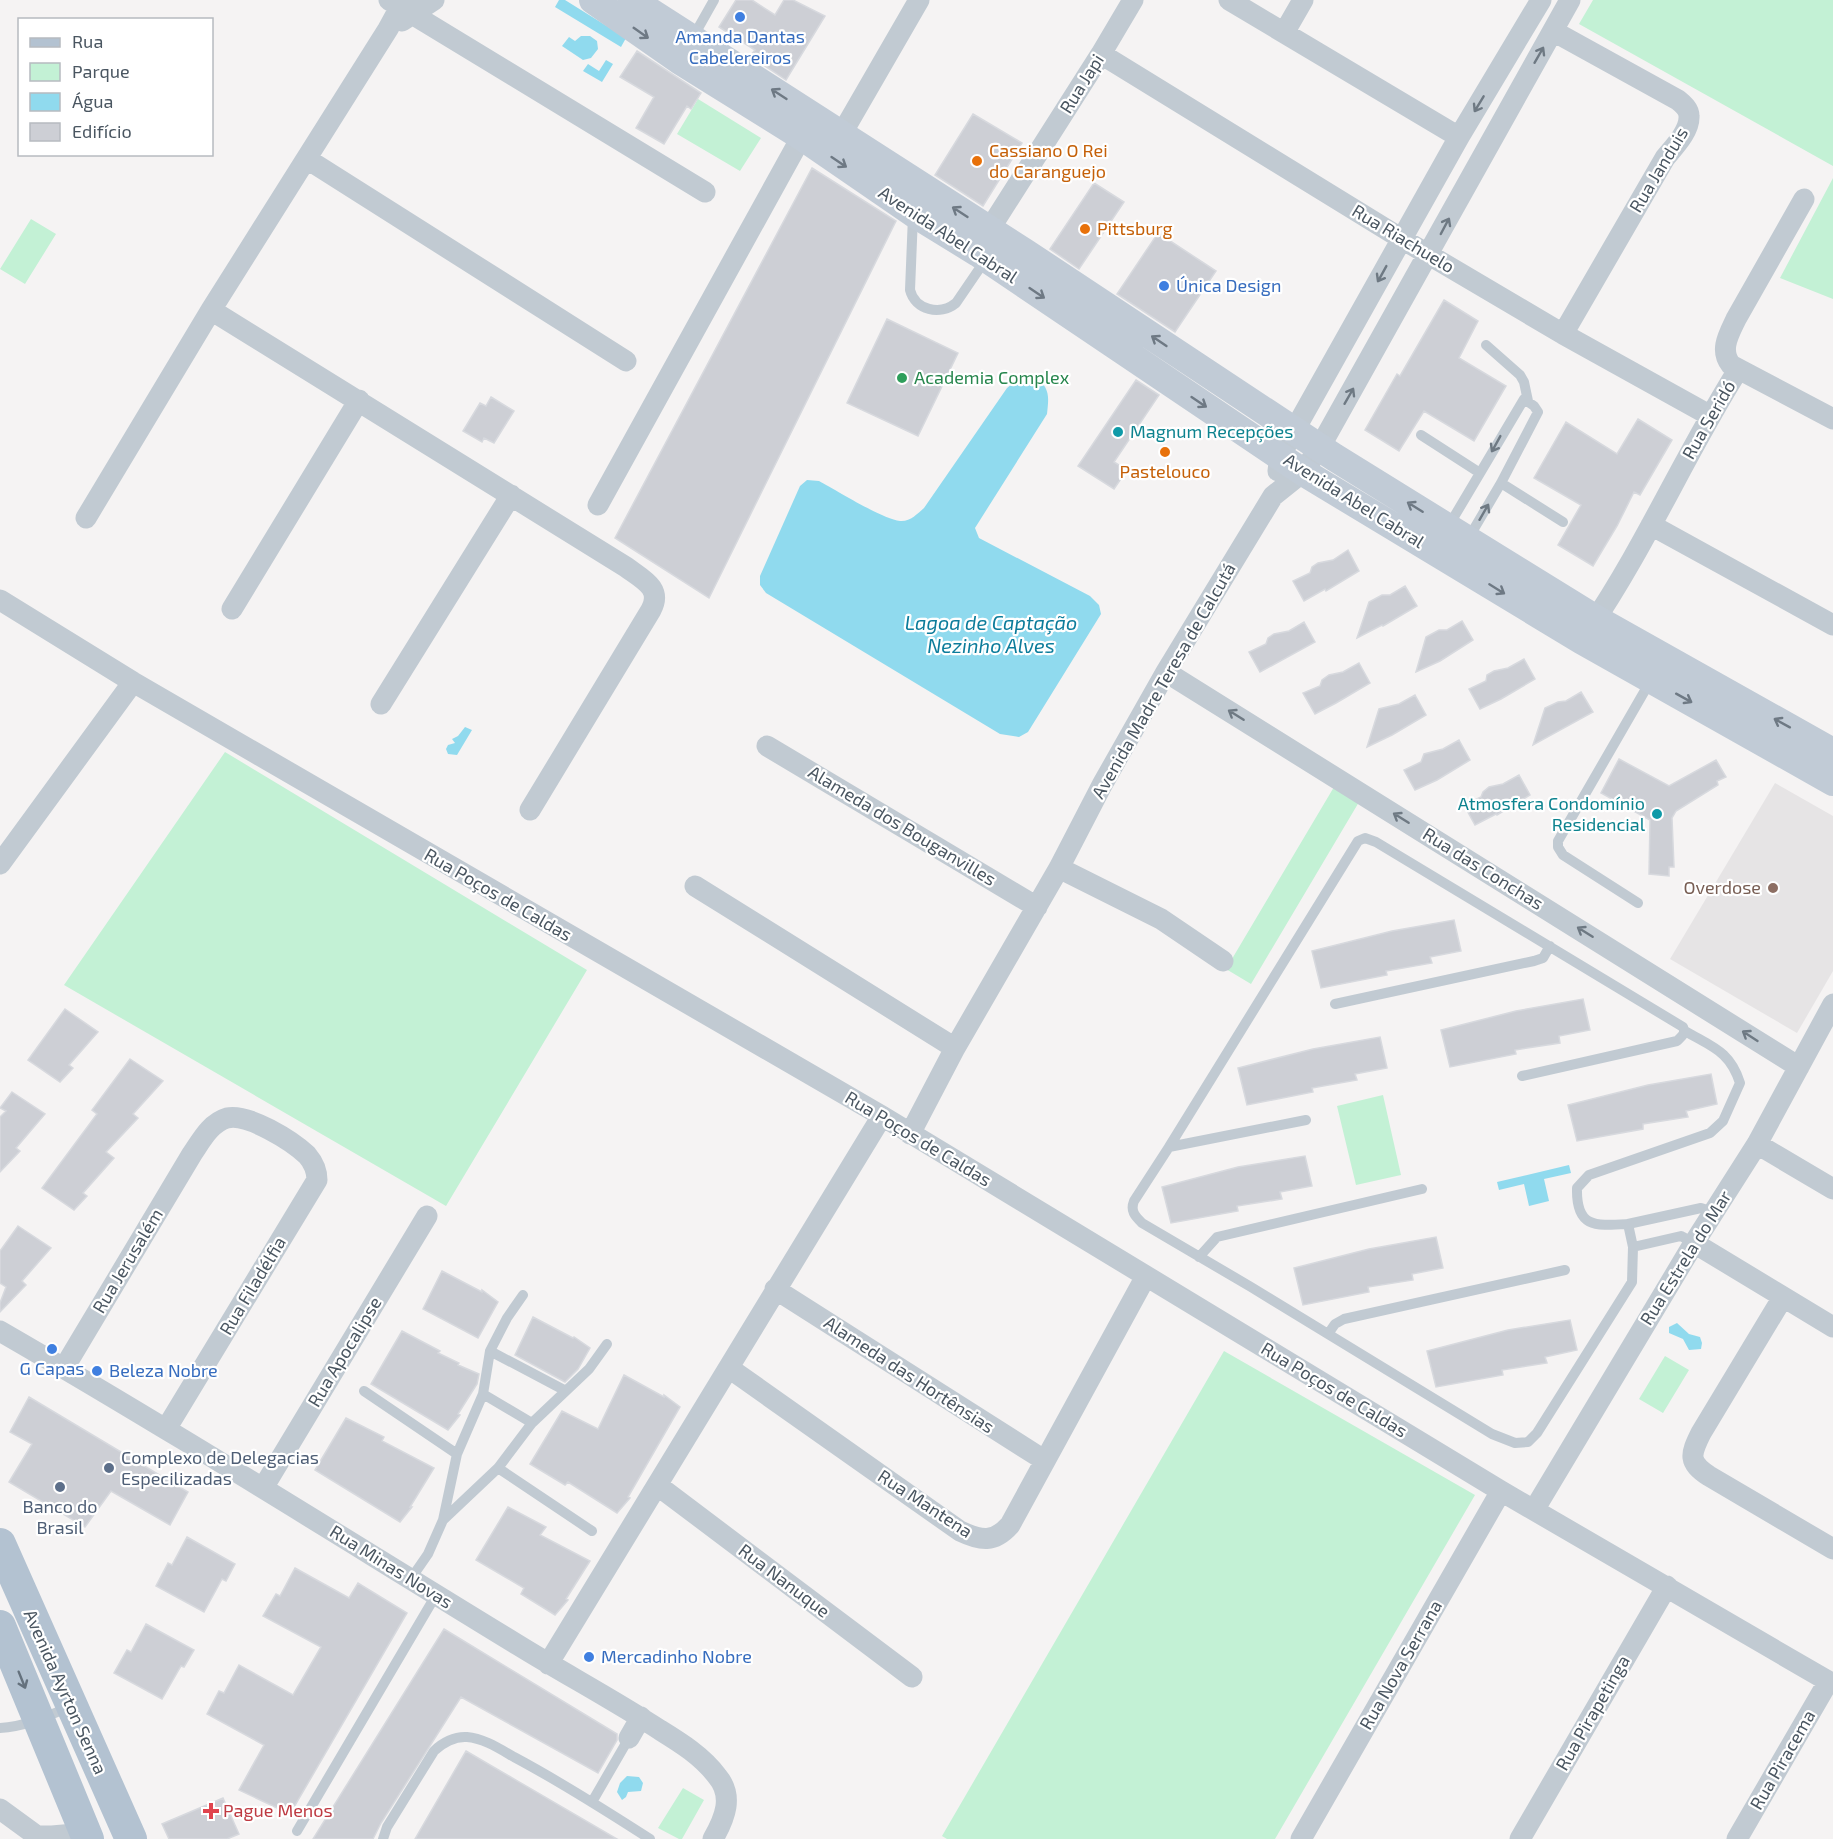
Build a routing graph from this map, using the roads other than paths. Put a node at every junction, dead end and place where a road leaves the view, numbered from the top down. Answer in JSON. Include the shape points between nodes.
{"nodes":[{"id":1,"x":434,"y":0,"type":"edge"},
{"id":2,"x":593,"y":0,"type":"edge"},
{"id":3,"x":632,"y":0,"type":"edge"},
{"id":4,"x":714,"y":0,"type":"edge"},
{"id":5,"x":919,"y":0,"type":"edge"},
{"id":6,"x":1229,"y":0,"type":"edge"},
{"id":7,"x":1303,"y":0,"type":"edge"},
{"id":8,"x":1541,"y":0,"type":"edge"},
{"id":9,"x":1570,"y":0,"type":"edge"},
{"id":10,"x":1131,"y":3,"type":"edge"},
{"id":11,"x":398,"y":4,"type":"edge"},
{"id":12,"x":1553,"y":31,"type":"junction"},
{"id":13,"x":1284,"y":33,"type":"junction"},
{"id":14,"x":686,"y":49,"type":"junction"},
{"id":15,"x":1101,"y":54,"type":"junction"},
{"id":16,"x":807,"y":126,"type":"junction"},
{"id":17,"x":841,"y":135,"type":"junction"},
{"id":18,"x":1460,"y":137,"type":"junction"},
{"id":19,"x":308,"y":159,"type":"junction"},
{"id":20,"x":705,"y":192,"type":"dead end"},
{"id":21,"x":1804,"y":199,"type":"dead end"},
{"id":22,"x":913,"y":213,"type":"junction"},
{"id":23,"x":1402,"y":239,"type":"junction"},
{"id":24,"x":984,"y":247,"type":"junction"},
{"id":25,"x":1430,"y":254,"type":"junction"},
{"id":26,"x":212,"y":310,"type":"junction"},
{"id":27,"x":1563,"y":334,"type":"junction"},
{"id":28,"x":1486,"y":345,"type":"dead end"},
{"id":29,"x":626,"y":361,"type":"dead end"},
{"id":30,"x":1738,"y":370,"type":"junction"},
{"id":31,"x":359,"y":400,"type":"junction"},
{"id":32,"x":1527,"y":401,"type":"junction"},
{"id":33,"x":1710,"y":416,"type":"junction"},
{"id":34,"x":1833,"y":419,"type":"edge"},
{"id":35,"x":1295,"y":430,"type":"junction"},
{"id":36,"x":1420,"y":435,"type":"dead end"},
{"id":37,"x":1320,"y":447,"type":"junction"},
{"id":38,"x":1280,"y":456,"type":"junction"},
{"id":39,"x":1304,"y":472,"type":"junction"},
{"id":40,"x":1480,"y":473,"type":"junction"},
{"id":41,"x":1501,"y":483,"type":"junction"},
{"id":42,"x":511,"y":495,"type":"junction"},
{"id":43,"x":1273,"y":496,"type":"junction"},
{"id":44,"x":598,"y":505,"type":"dead end"},
{"id":45,"x":86,"y":518,"type":"dead end"},
{"id":46,"x":1563,"y":522,"type":"dead end"},
{"id":47,"x":1651,"y":525,"type":"junction"},
{"id":48,"x":1451,"y":545,"type":"junction"},
{"id":49,"x":0,"y":600,"type":"edge"},
{"id":50,"x":232,"y":609,"type":"dead end"},
{"id":51,"x":1833,"y":625,"type":"edge"},
{"id":52,"x":1588,"y":630,"type":"junction"},
{"id":53,"x":1166,"y":672,"type":"junction"},
{"id":54,"x":1651,"y":680,"type":"junction"},
{"id":55,"x":133,"y":682,"type":"junction"},
{"id":56,"x":381,"y":704,"type":"dead end"},
{"id":57,"x":767,"y":746,"type":"dead end"},
{"id":58,"x":1833,"y":752,"type":"edge"},
{"id":59,"x":1833,"y":782,"type":"edge"},
{"id":60,"x":530,"y":810,"type":"dead end"},
{"id":61,"x":0,"y":864,"type":"edge"},
{"id":62,"x":1059,"y":868,"type":"junction"},
{"id":63,"x":695,"y":886,"type":"dead end"},
{"id":64,"x":1638,"y":903,"type":"dead end"},
{"id":65,"x":1033,"y":904,"type":"junction"},
{"id":66,"x":1550,"y":946,"type":"junction"},
{"id":67,"x":1223,"y":960,"type":"dead end"},
{"id":68,"x":1335,"y":1004,"type":"dead end"},
{"id":69,"x":1833,"y":1004,"type":"edge"},
{"id":70,"x":1685,"y":1031,"type":"junction"},
{"id":71,"x":951,"y":1046,"type":"junction"},
{"id":72,"x":1799,"y":1067,"type":"junction"},
{"id":73,"x":1522,"y":1076,"type":"dead end"},
{"id":74,"x":882,"y":1116,"type":"junction"},
{"id":75,"x":1306,"y":1120,"type":"dead end"},
{"id":76,"x":907,"y":1131,"type":"junction"},
{"id":77,"x":1757,"y":1144,"type":"junction"},
{"id":78,"x":1169,"y":1147,"type":"junction"},
{"id":79,"x":1422,"y":1189,"type":"dead end"},
{"id":80,"x":1833,"y":1189,"type":"edge"},
{"id":81,"x":302,"y":1205,"type":"joint"},
{"id":82,"x":1714,"y":1212,"type":"junction"},
{"id":83,"x":427,"y":1216,"type":"dead end"},
{"id":84,"x":1629,"y":1224,"type":"junction"},
{"id":85,"x":1694,"y":1243,"type":"junction"},
{"id":86,"x":1633,"y":1246,"type":"junction"},
{"id":87,"x":1199,"y":1257,"type":"junction"},
{"id":88,"x":1565,"y":1270,"type":"dead end"},
{"id":89,"x":1146,"y":1276,"type":"junction"},
{"id":90,"x":775,"y":1289,"type":"junction"},
{"id":91,"x":523,"y":1295,"type":"dead end"},
{"id":92,"x":1783,"y":1297,"type":"junction"},
{"id":93,"x":1833,"y":1327,"type":"edge"},
{"id":94,"x":0,"y":1331,"type":"edge"},
{"id":95,"x":1328,"y":1334,"type":"junction"},
{"id":96,"x":607,"y":1344,"type":"dead end"},
{"id":97,"x":490,"y":1351,"type":"junction"},
{"id":98,"x":64,"y":1368,"type":"junction"},
{"id":99,"x":729,"y":1368,"type":"junction"},
{"id":100,"x":364,"y":1391,"type":"dead end"},
{"id":101,"x":566,"y":1391,"type":"junction"},
{"id":102,"x":483,"y":1394,"type":"junction"},
{"id":103,"x":532,"y":1423,"type":"junction"},
{"id":104,"x":166,"y":1429,"type":"junction"},
{"id":105,"x":457,"y":1454,"type":"junction"},
{"id":106,"x":1044,"y":1461,"type":"junction"},
{"id":107,"x":498,"y":1468,"type":"junction"},
{"id":108,"x":657,"y":1485,"type":"junction"},
{"id":109,"x":262,"y":1488,"type":"junction"},
{"id":110,"x":1501,"y":1491,"type":"junction"},
{"id":111,"x":1534,"y":1510,"type":"junction"},
{"id":112,"x":443,"y":1520,"type":"junction"},
{"id":113,"x":592,"y":1531,"type":"dead end"},
{"id":114,"x":0,"y":1544,"type":"edge"},
{"id":115,"x":1833,"y":1549,"type":"edge"},
{"id":116,"x":410,"y":1580,"type":"junction"},
{"id":117,"x":1667,"y":1587,"type":"junction"},
{"id":118,"x":436,"y":1595,"type":"junction"},
{"id":119,"x":0,"y":1626,"type":"edge"},
{"id":120,"x":548,"y":1664,"type":"junction"},
{"id":121,"x":912,"y":1677,"type":"dead end"},
{"id":122,"x":1831,"y":1683,"type":"edge"},
{"id":123,"x":72,"y":1706,"type":"junction"},
{"id":124,"x":640,"y":1717,"type":"junction"},
{"id":125,"x":39,"y":1720,"type":"junction"},
{"id":126,"x":0,"y":1728,"type":"edge"},
{"id":127,"x":629,"y":1738,"type":"joint"},
{"id":128,"x":592,"y":1802,"type":"junction"},
{"id":129,"x":0,"y":1809,"type":"edge"},
{"id":130,"x":297,"y":1831,"type":"dead end"},
{"id":131,"x":87,"y":1836,"type":"edge"},
{"id":132,"x":42,"y":1838,"type":"edge"},
{"id":133,"x":131,"y":1839,"type":"edge"},
{"id":134,"x":383,"y":1839,"type":"edge"},
{"id":135,"x":650,"y":1839,"type":"edge"},
{"id":136,"x":713,"y":1839,"type":"edge"},
{"id":137,"x":1301,"y":1839,"type":"edge"},
{"id":138,"x":1520,"y":1839,"type":"edge"},
{"id":139,"x":1737,"y":1839,"type":"edge"}],
"edges":[{"from":1,"to":11,"type":"street"},
{"from":2,"to":14,"type":"main road","name":"Avenida Abel Cabral","one_way":true},
{"from":3,"to":14,"type":"main road","name":"Avenida Abel Cabral"},
{"from":4,"to":14,"type":"lane"},
{"from":5,"to":17,"type":"street"},
{"from":6,"to":13,"type":"street"},
{"from":7,"to":13,"type":"street"},
{"from":8,"to":18,"type":"street","name":"Avenida Madre Teresa de Calcutá","one_way":true},
{"from":9,"to":12,"type":"street","name":"Avenida Madre Teresa de Calcutá"},
{"from":10,"to":15,"type":"street","name":"Rua Japi"},
{"from":11,"to":19,"type":"street","via":[[388,29]]},
{"from":11,"to":20,"type":"street"},
{"from":25,"to":12,"type":"street","name":"Avenida Madre Teresa de Calcutá","one_way":true},
{"from":12,"to":27,"type":"street","name":"Rua Janduis","via":[[1678,100],[1689,116],[1685,131],[1665,158]]},
{"from":13,"to":18,"type":"street"},
{"from":14,"to":16,"type":"main road","name":"Avenida Abel Cabral"},
{"from":15,"to":23,"type":"street","name":"Rua Riachuelo"},
{"from":15,"to":24,"type":"street","name":"Rua Japi"},
{"from":16,"to":17,"type":"main road","name":"Avenida Abel Cabral"},
{"from":16,"to":22,"type":"main road","name":"Avenida Abel Cabral","one_way":true},
{"from":16,"to":44,"type":"street"},
{"from":24,"to":17,"type":"main road","name":"Avenida Abel Cabral","one_way":true},
{"from":18,"to":23,"type":"street","name":"Avenida Madre Teresa de Calcutá"},
{"from":19,"to":26,"type":"street"},
{"from":19,"to":29,"type":"street"},
{"from":21,"to":30,"type":"street","name":"Rua Seridó","via":[[1728,337],[1727,361]]},
{"from":22,"to":24,"type":"main road","name":"Avenida Abel Cabral"},
{"from":22,"to":24,"type":"lane","via":[[910,290],[917,303],[929,309],[956,303]]},
{"from":23,"to":25,"type":"street","name":"Rua Riachuelo"},
{"from":23,"to":35,"type":"street","name":"Avenida Madre Teresa de Calcutá","one_way":true},
{"from":35,"to":24,"type":"main road","name":"Avenida Abel Cabral","one_way":true,"via":[[1026,253]]},
{"from":24,"to":38,"type":"main road","name":"Avenida Abel Cabral","one_way":true},
{"from":25,"to":27,"type":"street","name":"Rua Riachuelo"},
{"from":37,"to":25,"type":"street","name":"Avenida Madre Teresa de Calcutá","one_way":true},
{"from":26,"to":31,"type":"street"},
{"from":26,"to":45,"type":"street"},
{"from":27,"to":33,"type":"street","name":"Rua Riachuelo"},
{"from":28,"to":32,"type":"lane","via":[[1520,375]]},
{"from":30,"to":33,"type":"street","name":"Rua Seridó"},
{"from":30,"to":34,"type":"street"},
{"from":31,"to":42,"type":"street"},
{"from":31,"to":50,"type":"street"},
{"from":32,"to":40,"type":"lane","one_way":true,"via":[[1522,399]]},
{"from":32,"to":41,"type":"lane","via":[[1538,412]]},
{"from":33,"to":47,"type":"street","name":"Rua Seridó"},
{"from":35,"to":37,"type":"main road","name":"Avenida Abel Cabral"},
{"from":35,"to":38,"type":"street","name":"Avenida Madre Teresa de Calcutá"},
{"from":36,"to":40,"type":"lane"},
{"from":37,"to":39,"type":"street","name":"Avenida Madre Teresa de Calcutá"},
{"from":48,"to":37,"type":"main road","name":"Avenida Abel Cabral","one_way":true},
{"from":38,"to":39,"type":"main road","name":"Avenida Abel Cabral"},
{"from":38,"to":43,"type":"street","name":"Avenida Madre Teresa de Calcutá"},
{"from":39,"to":43,"type":"street","name":"Avenida Madre Teresa de Calcutá"},
{"from":39,"to":48,"type":"main road","name":"Avenida Abel Cabral"},
{"from":40,"to":48,"type":"lane"},
{"from":41,"to":46,"type":"lane"},
{"from":48,"to":41,"type":"lane","one_way":true},
{"from":42,"to":56,"type":"street"},
{"from":42,"to":60,"type":"street","via":[[626,567],[648,584],[656,598]]},
{"from":43,"to":53,"type":"street","name":"Avenida Madre Teresa de Calcutá"},
{"from":47,"to":51,"type":"street"},
{"from":47,"to":52,"type":"street","name":"Rua Seridó"},
{"from":48,"to":52,"type":"main road","name":"Avenida Abel Cabral"},
{"from":49,"to":55,"type":"street","name":"Rua Poços de Caldas"},
{"from":52,"to":54,"type":"main road","name":"Avenida Abel Cabral"},
{"from":58,"to":52,"type":"main road","name":"Avenida Abel Cabral","one_way":true},
{"from":53,"to":62,"type":"street","name":"Avenida Madre Teresa de Calcutá"},
{"from":72,"to":53,"type":"street","name":"Rua das Conchas","one_way":true},
{"from":54,"to":59,"type":"main road","name":"Avenida Abel Cabral","one_way":true},
{"from":54,"to":64,"type":"lane","via":[[1558,842],[1563,855]]},
{"from":55,"to":61,"type":"street"},
{"from":55,"to":74,"type":"street","name":"Rua Poços de Caldas"},
{"from":57,"to":65,"type":"street","name":"Alameda dos Bouganvilles"},
{"from":62,"to":65,"type":"street","name":"Avenida Madre Teresa de Calcutá"},
{"from":62,"to":67,"type":"street","via":[[1161,919]]},
{"from":63,"to":71,"type":"street"},
{"from":65,"to":71,"type":"street","name":"Avenida Madre Teresa de Calcutá"},
{"from":66,"to":68,"type":"lane","via":[[1543,958],[1534,961]]},
{"from":66,"to":70,"type":"lane"},
{"from":66,"to":78,"type":"lane","via":[[1376,842],[1365,838],[1358,841]]},
{"from":69,"to":72,"type":"street","name":"Rua Estrela do Mar"},
{"from":70,"to":73,"type":"lane","via":[[1677,1041]]},
{"from":70,"to":84,"type":"lane","via":[[1727,1056],[1740,1083],[1723,1121],[1710,1133],[1589,1175],[1577,1188],[1576,1206],[1585,1220],[1601,1226]]},
{"from":71,"to":76,"type":"street","name":"Avenida Madre Teresa de Calcutá"},
{"from":72,"to":77,"type":"street","name":"Rua Estrela do Mar"},
{"from":74,"to":76,"type":"street","name":"Rua Poços de Caldas"},
{"from":74,"to":90,"type":"street"},
{"from":75,"to":78,"type":"lane"},
{"from":76,"to":89,"type":"street","name":"Rua Poços de Caldas"},
{"from":77,"to":80,"type":"street"},
{"from":77,"to":82,"type":"street","name":"Rua Estrela do Mar"},
{"from":78,"to":87,"type":"lane","via":[[1134,1201],[1133,1213],[1142,1223]]},
{"from":79,"to":87,"type":"lane","via":[[1217,1237]]},
{"from":81,"to":98,"type":"street","name":"Rua Jerusalém","via":[[317,1180],[307,1155],[262,1125],[248,1119],[226,1118],[209,1130],[192,1154]]},
{"from":81,"to":104,"type":"street","name":"Rua Filadélfia"},
{"from":82,"to":84,"type":"lane","via":[[1701,1208]]},
{"from":82,"to":85,"type":"street","name":"Rua Estrela do Mar"},
{"from":83,"to":109,"type":"street","name":"Rua Apocalipse"},
{"from":84,"to":86,"type":"lane"},
{"from":85,"to":86,"type":"lane","via":[[1681,1236]]},
{"from":85,"to":92,"type":"street"},
{"from":85,"to":111,"type":"street","name":"Rua Estrela do Mar"},
{"from":86,"to":95,"type":"lane","via":[[1632,1282],[1528,1443],[1515,1443],[1492,1434]]},
{"from":87,"to":95,"type":"lane"},
{"from":88,"to":95,"type":"lane","via":[[1344,1320]]},
{"from":89,"to":106,"type":"street","name":"Rua Mantena"},
{"from":89,"to":110,"type":"street","name":"Rua Poços de Caldas"},
{"from":90,"to":99,"type":"street"},
{"from":90,"to":106,"type":"street","name":"Alameda das Hortênsias"},
{"from":91,"to":97,"type":"lane"},
{"from":92,"to":93,"type":"street"},
{"from":92,"to":115,"type":"street","via":[[1701,1433],[1693,1459],[1709,1476]]},
{"from":94,"to":98,"type":"street","name":"Rua Minas Novas"},
{"from":96,"to":101,"type":"lane","via":[[589,1370]]},
{"from":97,"to":101,"type":"lane"},
{"from":97,"to":102,"type":"lane"},
{"from":98,"to":104,"type":"street","name":"Rua Minas Novas"},
{"from":99,"to":106,"type":"street","name":"Rua Mantena","via":[[972,1537],[994,1538],[1003,1533]]},
{"from":99,"to":108,"type":"street"},
{"from":100,"to":105,"type":"lane"},
{"from":101,"to":103,"type":"lane"},
{"from":102,"to":103,"type":"lane"},
{"from":102,"to":105,"type":"lane"},
{"from":103,"to":107,"type":"lane"},
{"from":104,"to":109,"type":"street","name":"Rua Minas Novas"},
{"from":105,"to":112,"type":"lane"},
{"from":107,"to":112,"type":"lane"},
{"from":107,"to":113,"type":"lane"},
{"from":108,"to":120,"type":"street"},
{"from":108,"to":121,"type":"street","name":"Rua Nanuque"},
{"from":109,"to":116,"type":"street","name":"Rua Minas Novas"},
{"from":110,"to":111,"type":"street","name":"Rua Poços de Caldas"},
{"from":110,"to":137,"type":"street","name":"Rua Nova Serrana"},
{"from":111,"to":117,"type":"street","name":"Rua Poços de Caldas"},
{"from":112,"to":116,"type":"lane","via":[[428,1554]]},
{"from":114,"to":123,"type":"main road","name":"Avenida Ayrton Senna"},
{"from":116,"to":118,"type":"street","name":"Rua Minas Novas"},
{"from":117,"to":122,"type":"street","name":"Rua Poços de Caldas"},
{"from":117,"to":138,"type":"street","name":"Rua Pirapetinga"},
{"from":118,"to":120,"type":"street","name":"Rua Minas Novas"},
{"from":118,"to":130,"type":"lane"},
{"from":119,"to":125,"type":"main road","name":"Avenida Ayrton Senna","one_way":true},
{"from":120,"to":124,"type":"street","name":"Rua Minas Novas"},
{"from":122,"to":139,"type":"street","name":"Rua Piracema"},
{"from":123,"to":125,"type":"lane"},
{"from":123,"to":133,"type":"main road","name":"Avenida Ayrton Senna"},
{"from":124,"to":127,"type":"street"},
{"from":124,"to":136,"type":"street","name":"Rua Minas Novas","via":[[693,1751],[718,1776],[727,1792],[727,1807]]},
{"from":125,"to":126,"type":"lane"},
{"from":125,"to":131,"type":"main road","name":"Avenida Ayrton Senna"},
{"from":127,"to":128,"type":"lane"},
{"from":128,"to":134,"type":"lane","via":[[479,1740],[457,1737],[434,1751]]},
{"from":128,"to":135,"type":"lane"},
{"from":129,"to":132,"type":"street"},
{"from":131,"to":132,"type":"street"}]}
